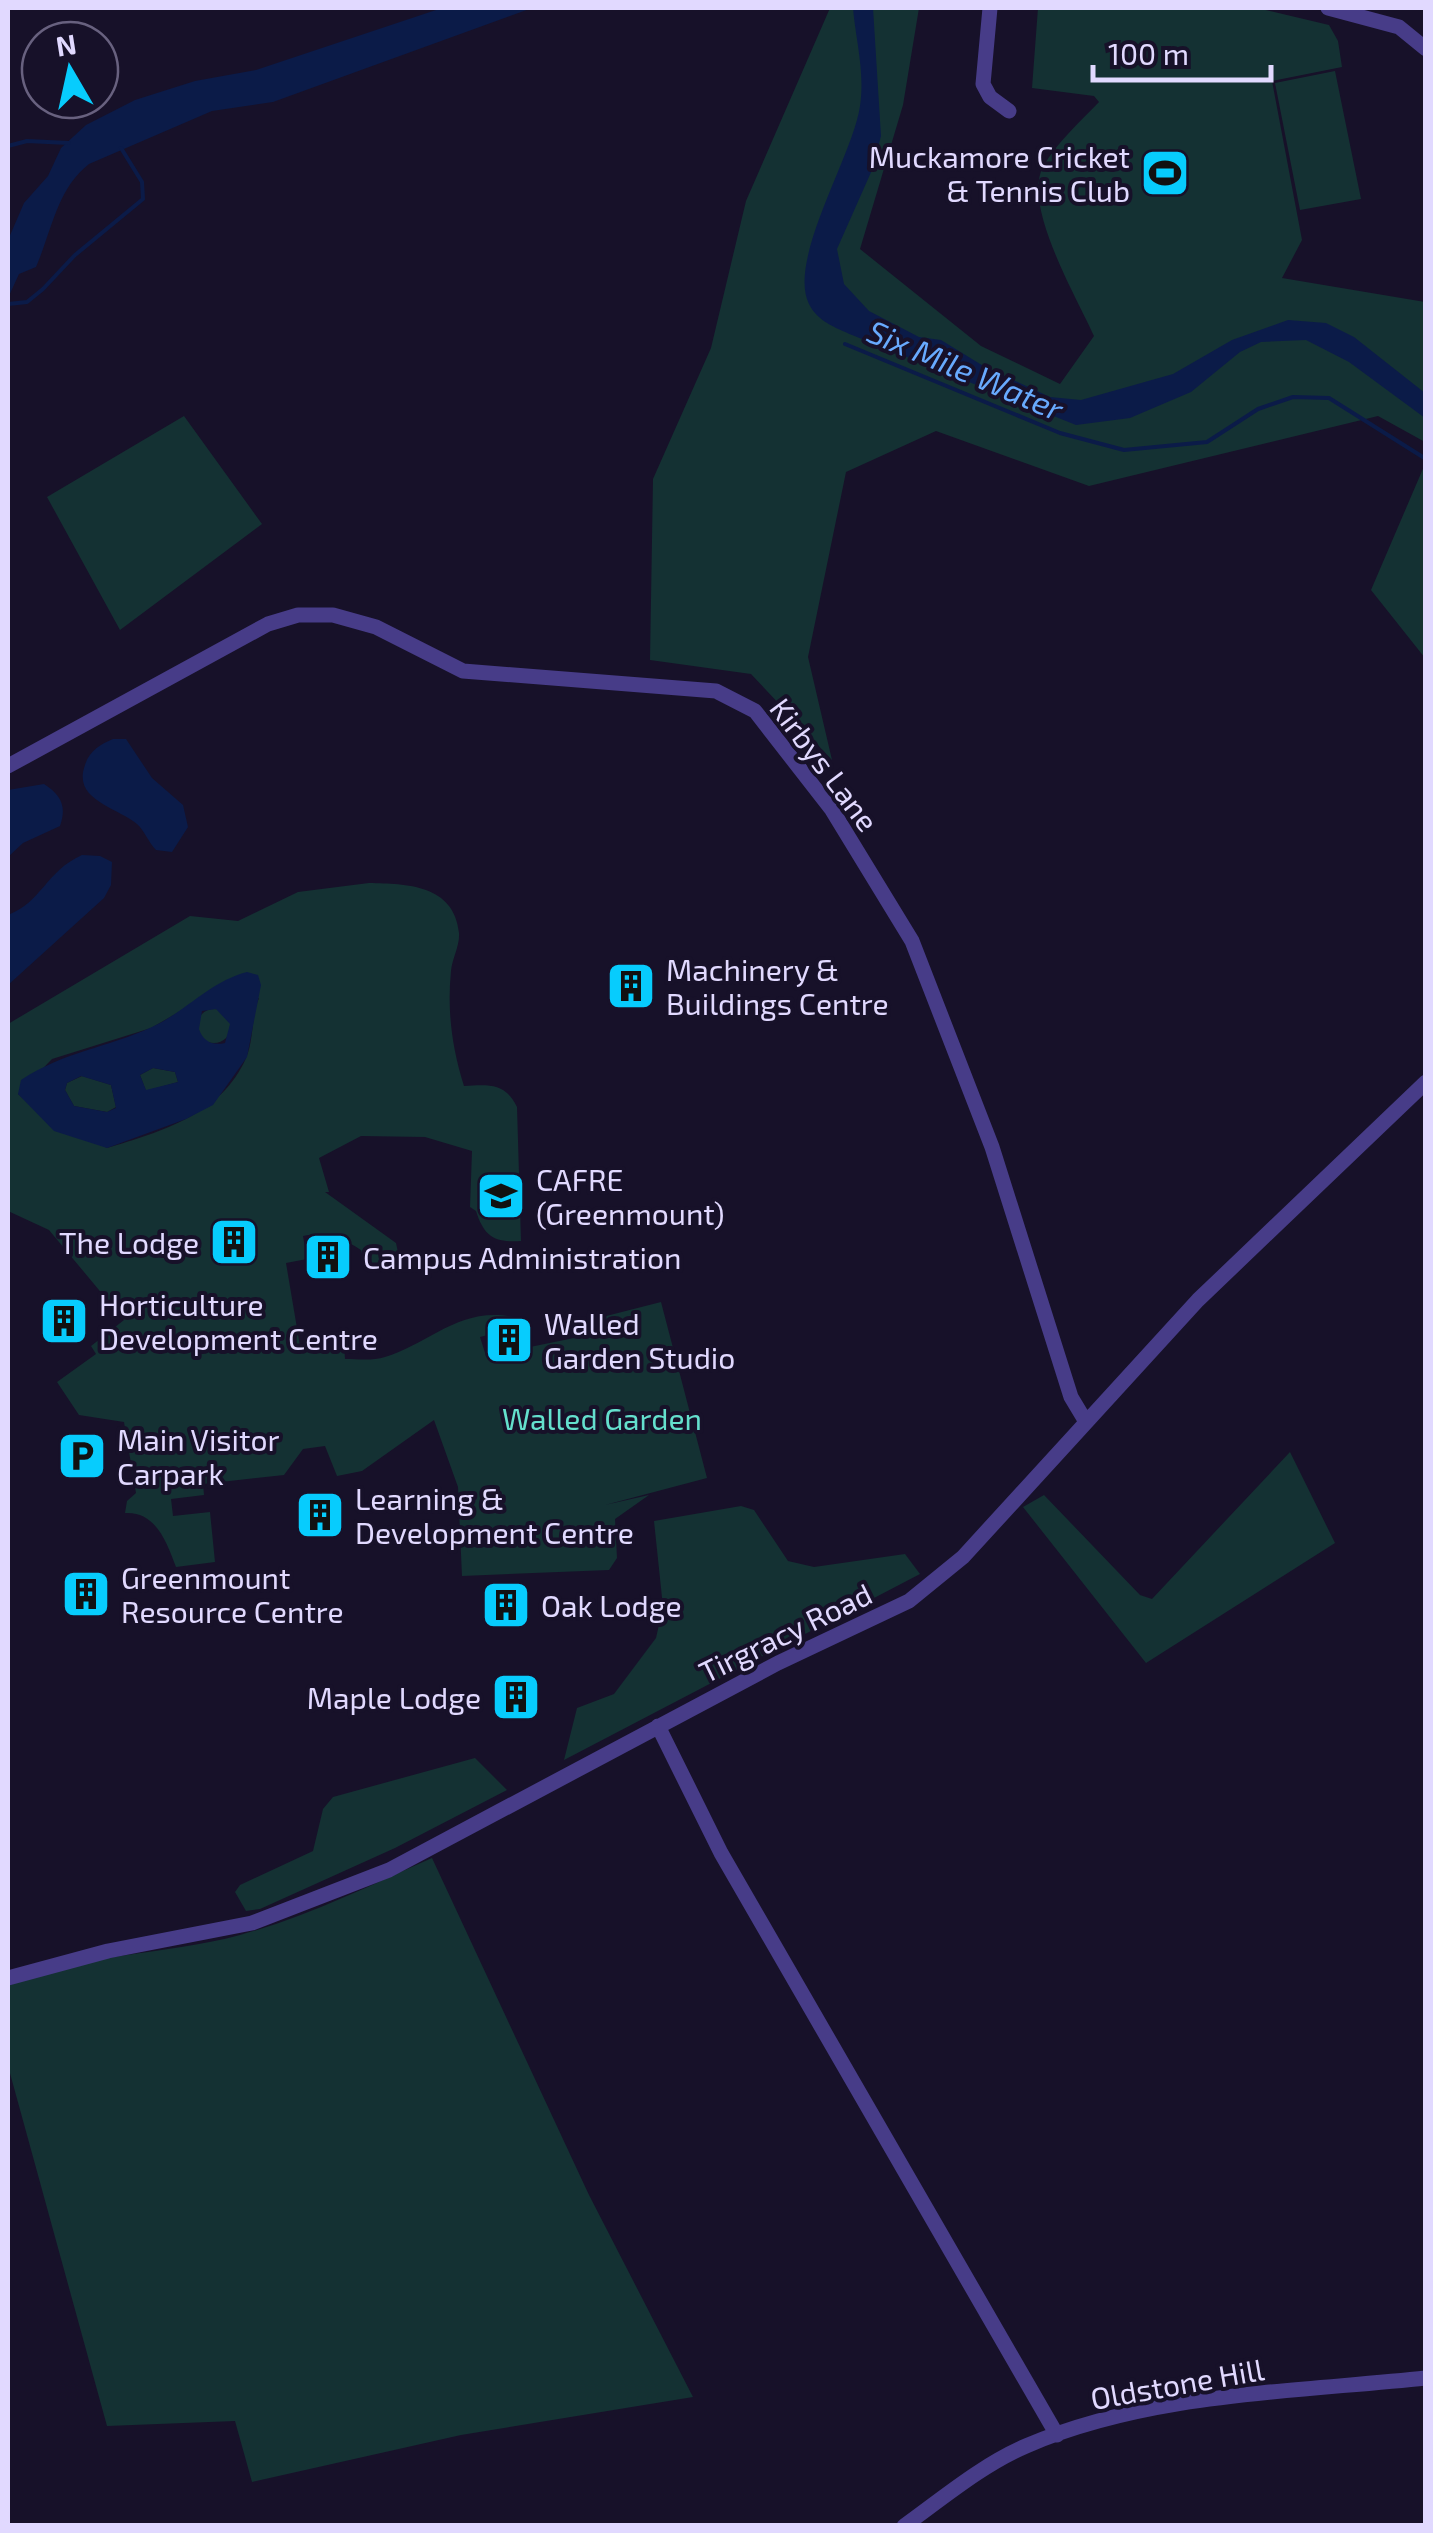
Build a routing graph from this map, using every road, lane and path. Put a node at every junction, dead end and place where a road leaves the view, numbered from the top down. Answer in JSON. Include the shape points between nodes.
{"nodes":[{"id":1,"x":990,"y":8,"type":"edge"},
{"id":2,"x":1328,"y":8,"type":"edge"},
{"id":3,"x":1424,"y":42,"type":"edge"},
{"id":4,"x":1010,"y":111,"type":"dead end"},
{"id":5,"x":8,"y":766,"type":"edge"},
{"id":6,"x":1426,"y":1082,"type":"edge"},
{"id":7,"x":1086,"y":1422,"type":"junction"},
{"id":8,"x":658,"y":1726,"type":"junction"},
{"id":9,"x":8,"y":1978,"type":"edge"},
{"id":10,"x":1426,"y":2378,"type":"edge"},
{"id":11,"x":1057,"y":2435,"type":"junction"},
{"id":12,"x":904,"y":2526,"type":"edge"}],
"edges":[{"from":1,"to":4,"type":"street","via":[[984,84]]},
{"from":2,"to":3,"type":"street","via":[[1389,24]]},
{"from":5,"to":7,"type":"street","name":"Kirbys Lane","via":[[268,624],[309,614],[376,627],[463,670],[716,691],[738,700],[755,711],[832,810],[912,941],[997,1162],[1071,1397]]},
{"from":6,"to":7,"type":"street","name":"Tirgracy Road","via":[[1198,1300]]},
{"from":7,"to":8,"type":"street","name":"Tirgracy Road","via":[[934,1584]]},
{"from":8,"to":9,"type":"street","name":"Tirgracy Road","via":[[390,1870],[282,1913]]},
{"from":8,"to":11,"type":"street","via":[[721,1853]]},
{"from":10,"to":11,"type":"street","name":"Oldstone Hill","via":[[1173,2406]]},
{"from":11,"to":12,"type":"street","name":"Oldstone Hill","via":[[981,2472]]}]}
